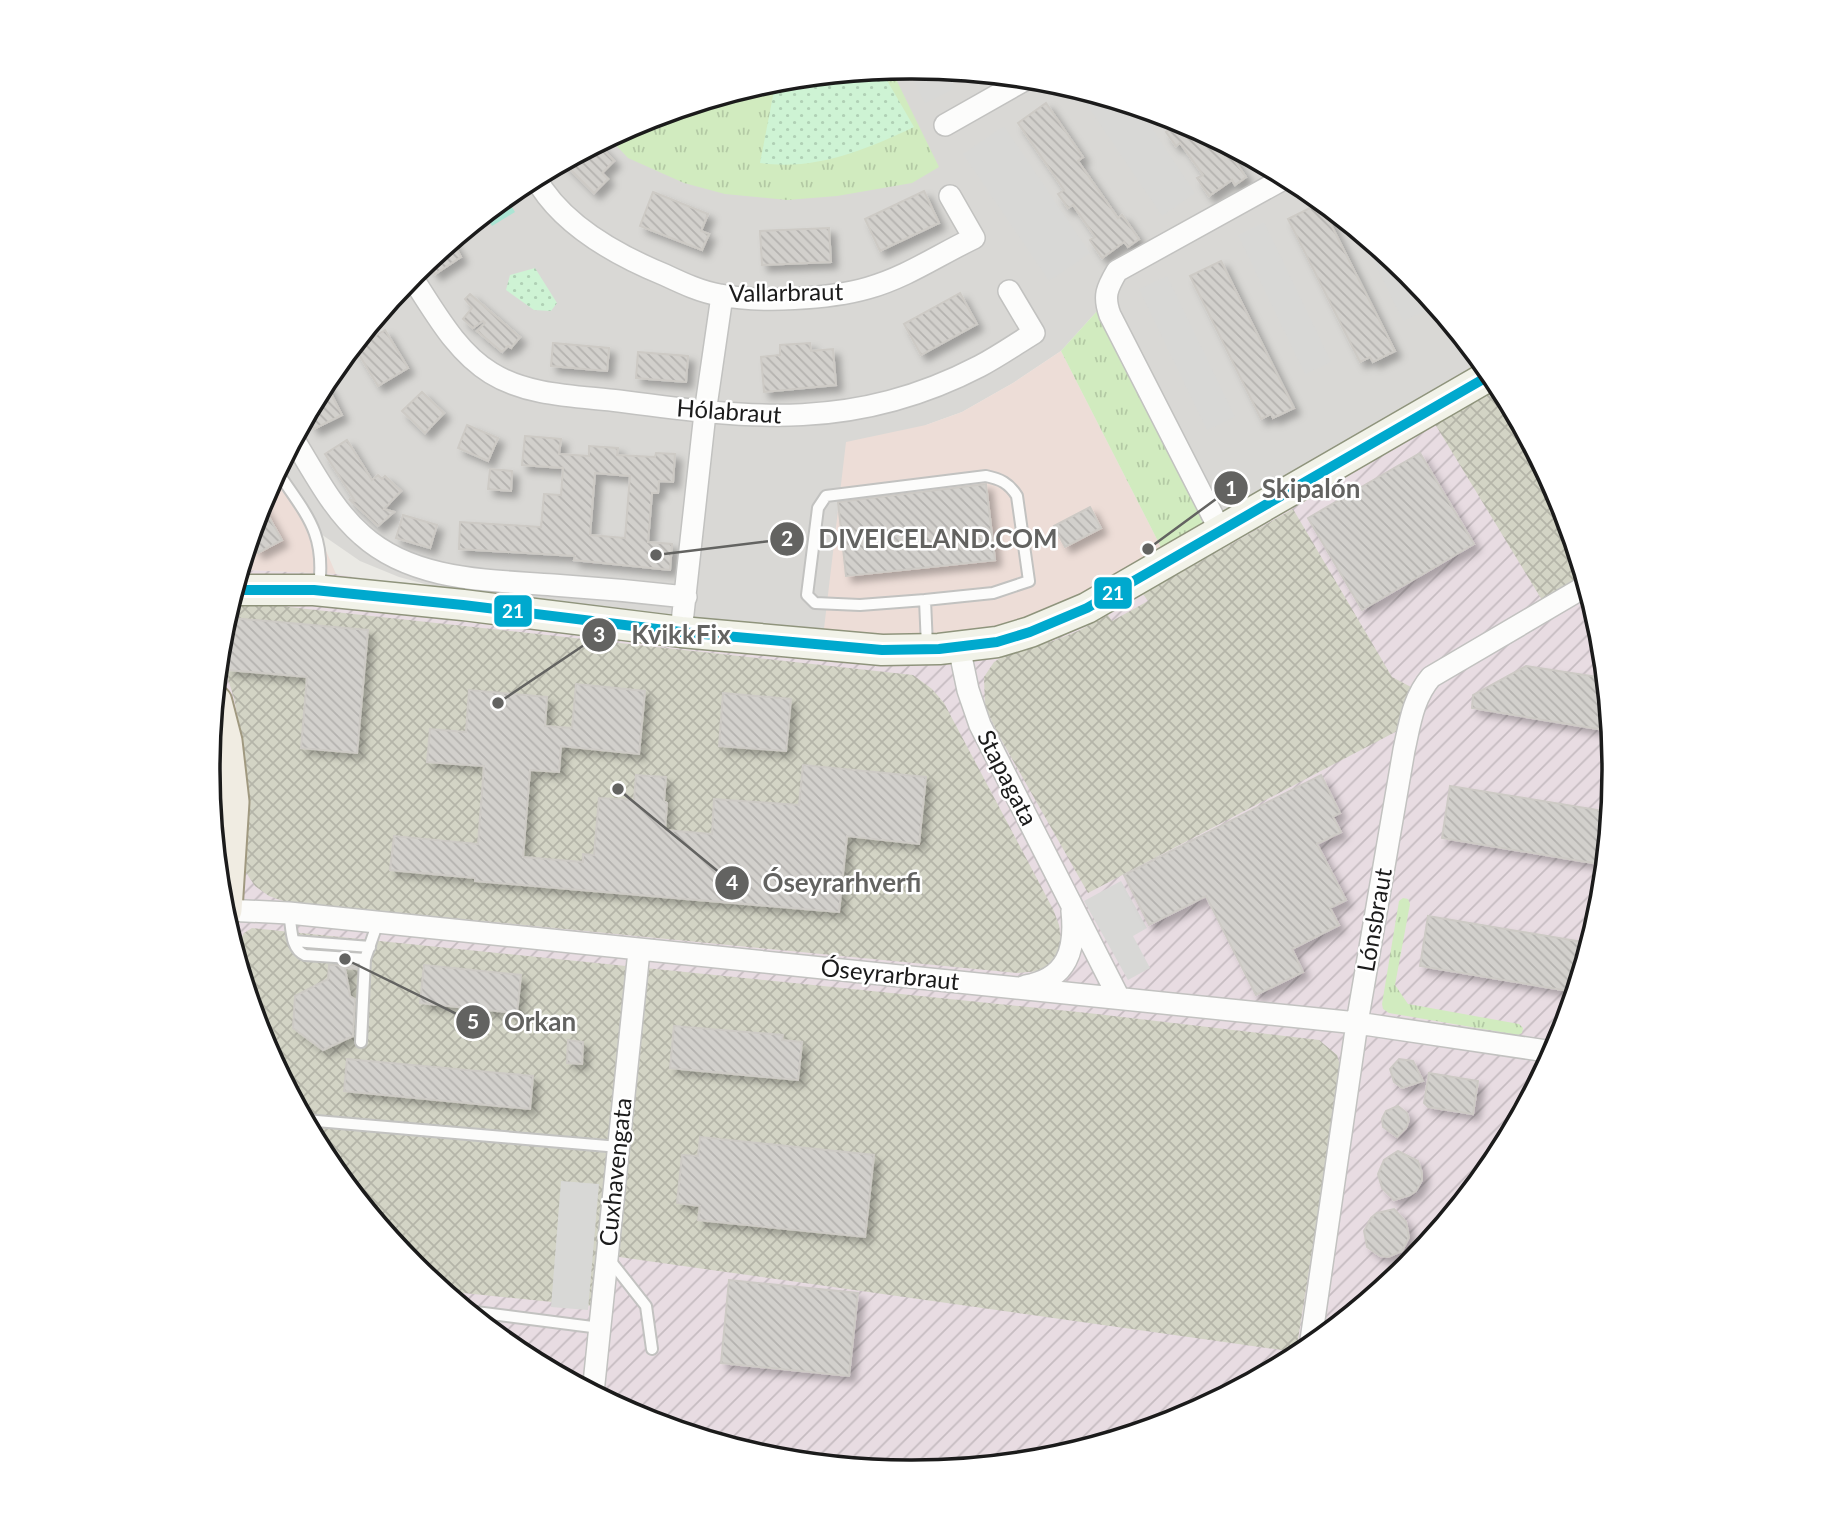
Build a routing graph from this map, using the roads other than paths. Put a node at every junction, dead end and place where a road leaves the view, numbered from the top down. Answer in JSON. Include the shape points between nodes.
{"nodes":[{"id":1,"x":1012,"y":87,"type":"edge"},
{"id":2,"x":945,"y":125,"type":"dead end"},
{"id":3,"x":1276,"y":183,"type":"edge"},
{"id":4,"x":541,"y":187,"type":"edge"},
{"id":5,"x":950,"y":196,"type":"dead end"},
{"id":6,"x":418,"y":286,"type":"edge"},
{"id":7,"x":1009,"y":291,"type":"dead end"},
{"id":8,"x":722,"y":296,"type":"junction"},
{"id":9,"x":1481,"y":380,"type":"edge"},
{"id":10,"x":705,"y":413,"type":"junction"},
{"id":11,"x":299,"y":449,"type":"edge"},
{"id":12,"x":284,"y":481,"type":"edge"},
{"id":13,"x":1221,"y":532,"type":"junction"},
{"id":14,"x":244,"y":590,"type":"edge"},
{"id":15,"x":318,"y":591,"type":"junction"},
{"id":16,"x":1578,"y":591,"type":"edge"},
{"id":17,"x":686,"y":597,"type":"junction"},
{"id":18,"x":925,"y":600,"type":"junction"},
{"id":19,"x":681,"y":632,"type":"junction"},
{"id":20,"x":959,"y":647,"type":"junction"},
{"id":21,"x":928,"y":649,"type":"junction"},
{"id":22,"x":222,"y":731,"type":"edge"},
{"id":23,"x":225,"y":854,"type":"edge"},
{"id":24,"x":1071,"y":903,"type":"junction"},
{"id":25,"x":236,"y":913,"type":"edge"},
{"id":26,"x":289,"y":913,"type":"junction"},
{"id":27,"x":378,"y":922,"type":"junction"},
{"id":28,"x":294,"y":942,"type":"junction"},
{"id":29,"x":370,"y":947,"type":"junction"},
{"id":30,"x":639,"y":951,"type":"junction"},
{"id":31,"x":365,"y":959,"type":"junction"},
{"id":32,"x":1016,"y":988,"type":"junction"},
{"id":33,"x":1119,"y":998,"type":"junction"},
{"id":34,"x":1357,"y":1023,"type":"junction"},
{"id":35,"x":361,"y":1042,"type":"dead end"},
{"id":36,"x":1542,"y":1050,"type":"edge"},
{"id":37,"x":317,"y":1121,"type":"edge"},
{"id":38,"x":619,"y":1147,"type":"junction"},
{"id":39,"x":607,"y":1256,"type":"junction"},
{"id":40,"x":484,"y":1313,"type":"edge"},
{"id":41,"x":600,"y":1328,"type":"junction"},
{"id":42,"x":1317,"y":1328,"type":"edge"},
{"id":43,"x":652,"y":1349,"type":"dead end"},
{"id":44,"x":594,"y":1383,"type":"edge"}],
"edges":[{"from":1,"to":2,"type":"street"},
{"from":3,"to":13,"type":"street","via":[[1117,271],[1105,302]]},
{"from":4,"to":8,"type":"street","name":"Vallarbraut","via":[[566,215],[606,246],[651,270]]},
{"from":5,"to":8,"type":"street","name":"Vallarbraut","via":[[974,237],[914,271],[828,296]]},
{"from":6,"to":10,"type":"street","name":"Hólabraut","via":[[465,352],[519,388]]},
{"from":7,"to":10,"type":"street","name":"Hólabraut","via":[[1034,332],[979,367],[938,385],[832,414]]},
{"from":8,"to":10,"type":"street"},
{"from":9,"to":13,"type":"street"},
{"from":10,"to":17,"type":"street"},
{"from":11,"to":17,"type":"street","via":[[352,526],[411,565],[492,580]]},
{"from":12,"to":15,"type":"lane","via":[[320,545]]},
{"from":13,"to":20,"type":"street","via":[[1087,608],[1018,636]]},
{"from":14,"to":15,"type":"street"},
{"from":15,"to":19,"type":"street"},
{"from":16,"to":34,"type":"street","name":"Lónsbraut","via":[[1431,677],[1420,690],[1404,750]]},
{"from":17,"to":19,"type":"street"},
{"from":18,"to":18,"type":"lane","via":[[993,593],[1029,581],[1017,496],[1011,487],[986,476],[826,496],[818,508],[807,595],[815,603],[860,605]]},
{"from":18,"to":21,"type":"lane"},
{"from":19,"to":21,"type":"street","via":[[869,649]]},
{"from":20,"to":21,"type":"street"},
{"from":20,"to":24,"type":"street","name":"Stapagata","via":[[980,725]]},
{"from":22,"to":23,"type":"main road","via":[[232,802]]},
{"from":24,"to":32,"type":"street","name":"Stapagata","via":[[1073,941],[1068,957],[1049,978]]},
{"from":24,"to":33,"type":"street","name":"Stapagata"},
{"from":25,"to":26,"type":"street","name":"Óseyrarbraut"},
{"from":26,"to":27,"type":"street","name":"Óseyrarbraut"},
{"from":26,"to":28,"type":"lane"},
{"from":27,"to":29,"type":"lane"},
{"from":27,"to":30,"type":"street","name":"Óseyrarbraut"},
{"from":28,"to":29,"type":"lane"},
{"from":28,"to":31,"type":"lane","via":[[297,952],[305,955]]},
{"from":29,"to":31,"type":"lane"},
{"from":30,"to":32,"type":"street","name":"Óseyrarbraut"},
{"from":30,"to":38,"type":"street","name":"Cuxhavengata"},
{"from":31,"to":35,"type":"lane"},
{"from":32,"to":33,"type":"street","name":"Óseyrarbraut"},
{"from":33,"to":34,"type":"street","name":"Óseyrarbraut"},
{"from":34,"to":36,"type":"street","name":"Óseyrarbraut"},
{"from":34,"to":42,"type":"street","name":"Lónsbraut"},
{"from":37,"to":38,"type":"lane"},
{"from":38,"to":39,"type":"street","name":"Cuxhavengata"},
{"from":39,"to":41,"type":"street","name":"Cuxhavengata"},
{"from":39,"to":43,"type":"lane","via":[[646,1306]]},
{"from":40,"to":41,"type":"lane"},
{"from":41,"to":44,"type":"street","name":"Cuxhavengata"}]}
